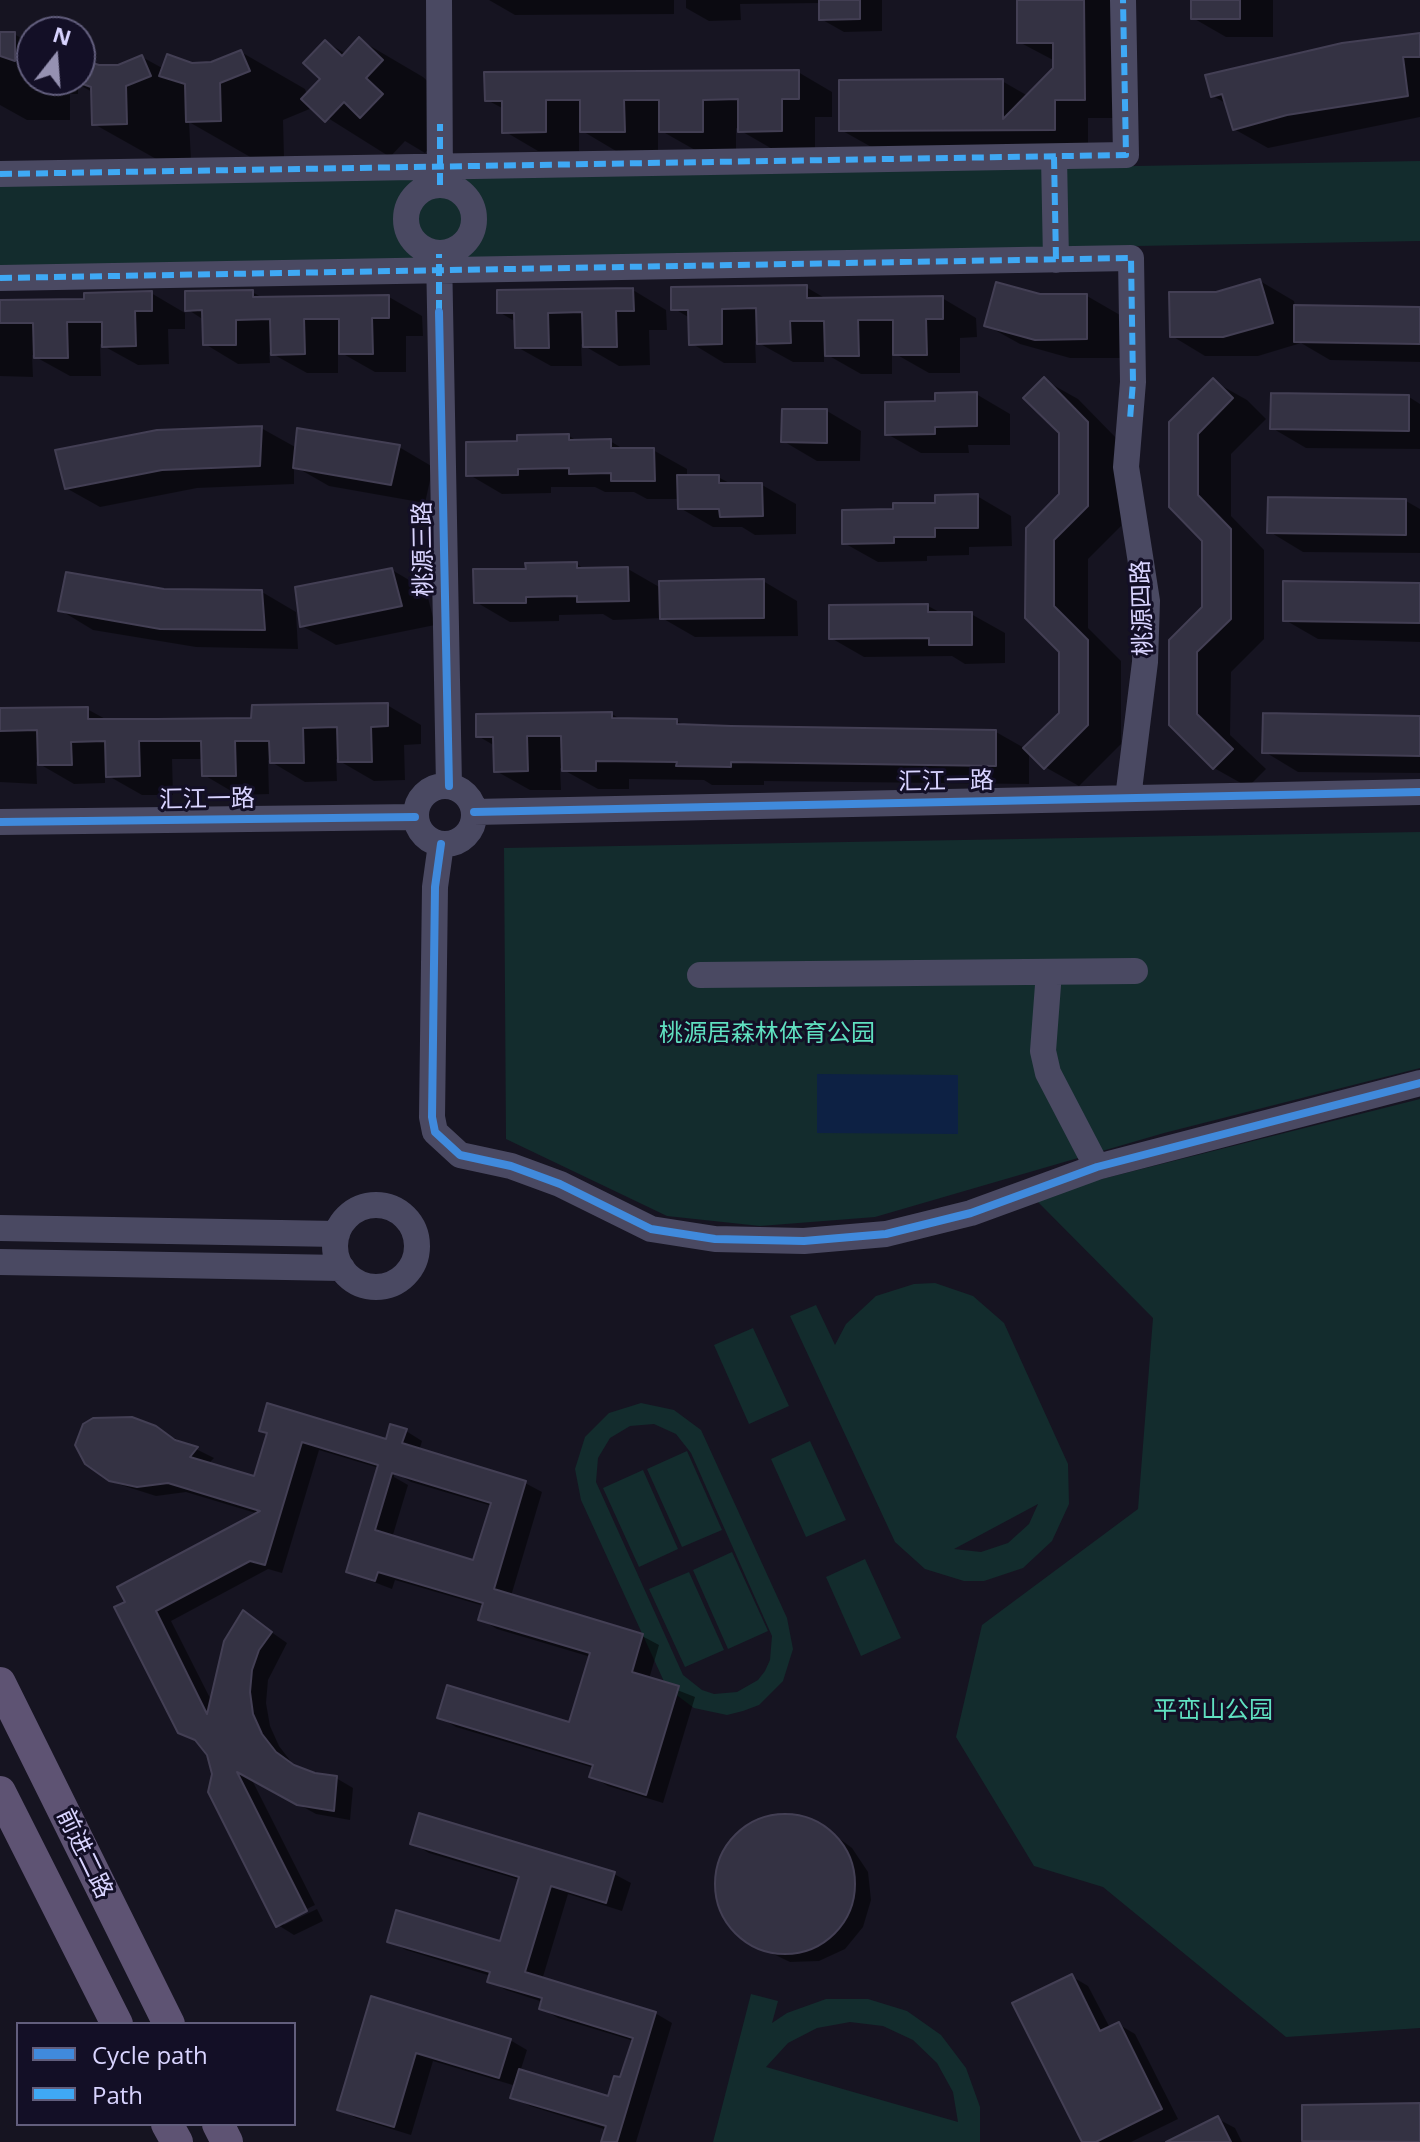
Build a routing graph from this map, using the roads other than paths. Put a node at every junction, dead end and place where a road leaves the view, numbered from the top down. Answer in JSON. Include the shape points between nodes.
{"nodes":[{"id":1,"x":439,"y":0,"type":"edge"},
{"id":2,"x":1123,"y":0,"type":"edge"},
{"id":3,"x":1054,"y":157,"type":"junction"},
{"id":4,"x":0,"y":174,"type":"edge"},
{"id":5,"x":440,"y":176,"type":"junction"},
{"id":6,"x":1056,"y":260,"type":"junction"},
{"id":7,"x":439,"y":262,"type":"junction"},
{"id":8,"x":0,"y":278,"type":"edge"},
{"id":9,"x":449,"y":786,"type":"junction"},
{"id":10,"x":1420,"y":792,"type":"edge"},
{"id":11,"x":1128,"y":798,"type":"junction"},
{"id":12,"x":474,"y":812,"type":"junction"},
{"id":13,"x":415,"y":817,"type":"junction"},
{"id":14,"x":0,"y":822,"type":"edge"},
{"id":15,"x":441,"y":844,"type":"junction"},
{"id":16,"x":1135,"y":971,"type":"dead end"},
{"id":17,"x":1049,"y":972,"type":"junction"},
{"id":18,"x":700,"y":975,"type":"dead end"},
{"id":19,"x":1420,"y":1083,"type":"edge"},
{"id":20,"x":1097,"y":1167,"type":"junction"},
{"id":21,"x":0,"y":1228,"type":"edge"},
{"id":22,"x":337,"y":1234,"type":"junction"},
{"id":23,"x":0,"y":1262,"type":"edge"},
{"id":24,"x":342,"y":1268,"type":"junction"},
{"id":25,"x":0,"y":1683,"type":"edge"},
{"id":26,"x":0,"y":1792,"type":"edge"},
{"id":27,"x":116,"y":2022,"type":"edge"},
{"id":28,"x":168,"y":2022,"type":"edge"}],
"edges":[{"from":1,"to":5,"type":"street"},
{"from":2,"to":3,"type":"street","via":[[1126,155]]},
{"from":3,"to":5,"type":"street"},
{"from":3,"to":6,"type":"street"},
{"from":4,"to":5,"type":"street"},
{"from":5,"to":7,"type":"street","via":[[415,195],[405,215],[410,237]]},
{"from":5,"to":7,"type":"street","via":[[466,196],[475,217],[469,239]]},
{"from":6,"to":7,"type":"street"},
{"from":6,"to":11,"type":"street","name":"桃源四路","via":[[1131,258],[1133,382],[1127,485],[1147,601]]},
{"from":7,"to":8,"type":"street"},
{"from":7,"to":9,"type":"street","name":"桃源三路"},
{"from":9,"to":12,"type":"street","via":[[466,795]]},
{"from":9,"to":13,"type":"street","via":[[425,794]]},
{"from":10,"to":11,"type":"street","name":"汇江一路"},
{"from":11,"to":12,"type":"street","name":"汇江一路"},
{"from":12,"to":15,"type":"street","via":[[465,836]]},
{"from":13,"to":14,"type":"street","name":"汇江一路"},
{"from":13,"to":15,"type":"street","via":[[421,832]]},
{"from":15,"to":20,"type":"street","via":[[435,887],[432,1117],[435,1132],[460,1155],[560,1184],[651,1229],[715,1239],[789,1241],[886,1234],[971,1213]]},
{"from":16,"to":17,"type":"street"},
{"from":17,"to":18,"type":"street"},
{"from":17,"to":20,"type":"street","via":[[1043,1051],[1048,1073]]},
{"from":19,"to":20,"type":"street"},
{"from":21,"to":22,"type":"street"},
{"from":22,"to":24,"type":"street"},
{"from":22,"to":24,"type":"street","via":[[359,1208],[382,1205],[411,1224],[418,1246],[411,1268],[394,1283],[360,1283]]},
{"from":23,"to":24,"type":"street"},
{"from":25,"to":28,"type":"main road","name":"前进二路"},
{"from":26,"to":27,"type":"main road","name":"前进二路"}]}
